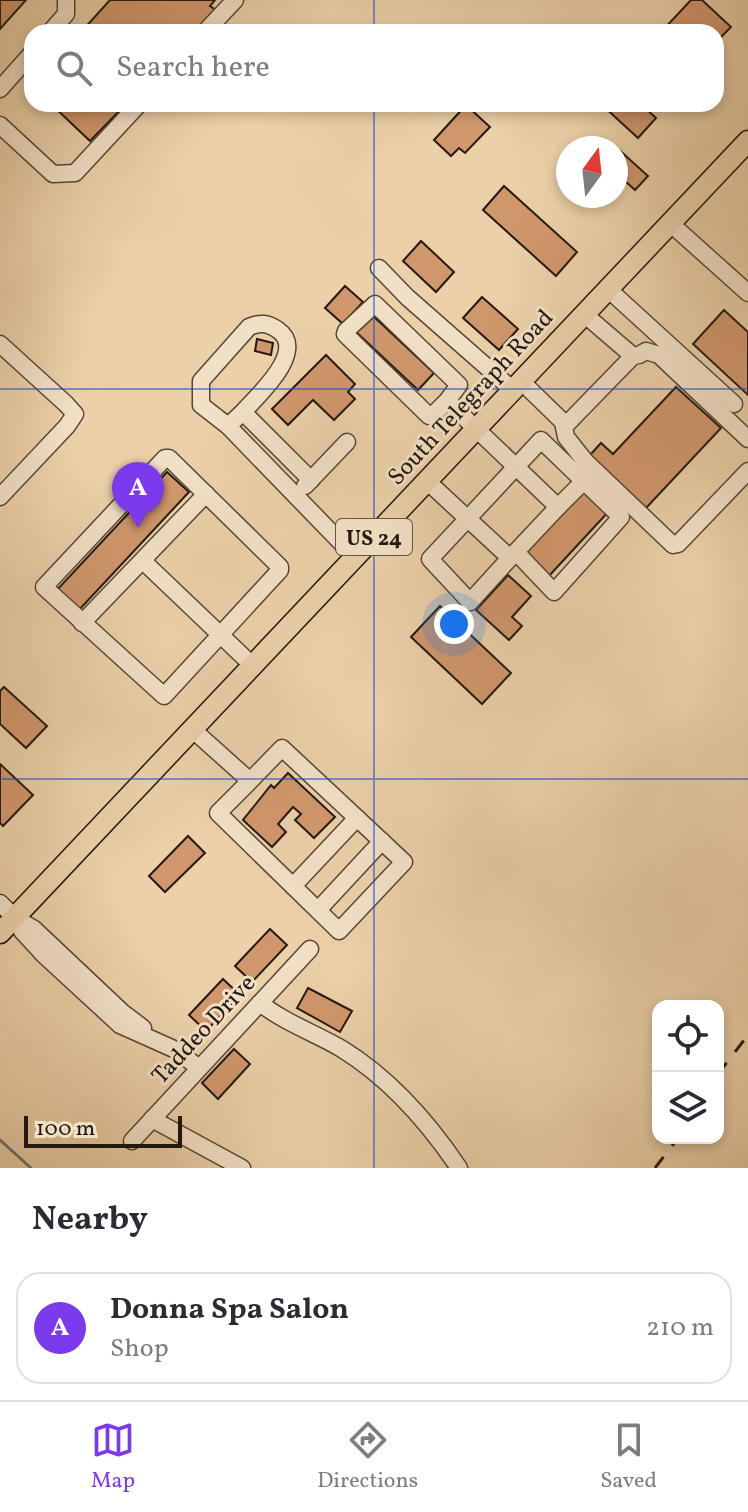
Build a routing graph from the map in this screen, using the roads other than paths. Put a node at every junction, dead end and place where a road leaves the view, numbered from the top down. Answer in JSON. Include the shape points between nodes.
{"nodes":[{"id":1,"x":66,"y":0,"type":"edge"},
{"id":2,"x":235,"y":0,"type":"edge"},
{"id":3,"x":57,"y":24,"type":"edge"},
{"id":4,"x":212,"y":24,"type":"edge"},
{"id":5,"x":24,"y":62,"type":"edge"},
{"id":6,"x":0,"y":89,"type":"edge"},
{"id":7,"x":132,"y":112,"type":"edge"},
{"id":8,"x":0,"y":125,"type":"edge"},
{"id":9,"x":748,"y":141,"type":"edge"},
{"id":10,"x":670,"y":223,"type":"junction"},
{"id":11,"x":379,"y":268,"type":"dead end"},
{"id":12,"x":608,"y":289,"type":"junction"},
{"id":13,"x":748,"y":293,"type":"edge"},
{"id":14,"x":584,"y":314,"type":"junction"},
{"id":15,"x":0,"y":344,"type":"edge"},
{"id":16,"x":633,"y":356,"type":"junction"},
{"id":17,"x":517,"y":385,"type":"junction"},
{"id":18,"x":447,"y":401,"type":"junction"},
{"id":19,"x":734,"y":404,"type":"dead end"},
{"id":20,"x":243,"y":412,"type":"junction"},
{"id":21,"x":228,"y":426,"type":"junction"},
{"id":22,"x":564,"y":427,"type":"junction"},
{"id":23,"x":477,"y":428,"type":"junction"},
{"id":24,"x":748,"y":439,"type":"edge"},
{"id":25,"x":347,"y":442,"type":"dead end"},
{"id":26,"x":516,"y":466,"type":"junction"},
{"id":27,"x":748,"y":471,"type":"edge"},
{"id":28,"x":311,"y":480,"type":"junction"},
{"id":29,"x":427,"y":481,"type":"junction"},
{"id":30,"x":584,"y":481,"type":"junction"},
{"id":31,"x":206,"y":494,"type":"junction"},
{"id":32,"x":295,"y":496,"type":"junction"},
{"id":33,"x":0,"y":497,"type":"edge"},
{"id":34,"x":558,"y":507,"type":"junction"},
{"id":35,"x":467,"y":519,"type":"junction"},
{"id":36,"x":513,"y":555,"type":"junction"},
{"id":37,"x":355,"y":557,"type":"junction"},
{"id":38,"x":143,"y":561,"type":"junction"},
{"id":39,"x":82,"y":623,"type":"junction"},
{"id":40,"x":220,"y":634,"type":"junction"},
{"id":41,"x":252,"y":665,"type":"junction"},
{"id":42,"x":192,"y":729,"type":"junction"},
{"id":43,"x":250,"y":781,"type":"junction"},
{"id":44,"x":357,"y":818,"type":"junction"},
{"id":45,"x":382,"y":841,"type":"junction"},
{"id":46,"x":293,"y":886,"type":"junction"},
{"id":47,"x":8,"y":910,"type":"edge"},
{"id":48,"x":318,"y":910,"type":"junction"},
{"id":49,"x":0,"y":933,"type":"edge"},
{"id":50,"x":310,"y":949,"type":"dead end"},
{"id":51,"x":260,"y":1003,"type":"junction"},
{"id":52,"x":199,"y":1068,"type":"junction"},
{"id":53,"x":152,"y":1119,"type":"junction"},
{"id":54,"x":132,"y":1141,"type":"dead end"},
{"id":55,"x":242,"y":1168,"type":"edge"},
{"id":56,"x":459,"y":1168,"type":"edge"}],
"edges":[{"from":1,"to":3,"type":"street","via":[[66,14]]},
{"from":2,"to":4,"type":"street"},
{"from":5,"to":6,"type":"street"},
{"from":7,"to":8,"type":"street","via":[[75,173],[53,174]]},
{"from":9,"to":10,"type":"main road","name":"South Telegraph Road","number":"US 24"},
{"from":10,"to":12,"type":"main road","name":"South Telegraph Road","number":"US 24"},
{"from":10,"to":13,"type":"street"},
{"from":11,"to":17,"type":"street","via":[[407,297]]},
{"from":12,"to":14,"type":"main road","name":"South Telegraph Road","number":"US 24"},
{"from":12,"to":19,"type":"street"},
{"from":14,"to":16,"type":"street"},
{"from":14,"to":17,"type":"main road","name":"South Telegraph Road","number":"US 24"},
{"from":15,"to":33,"type":"street","via":[[75,414]]},
{"from":16,"to":22,"type":"street"},
{"from":16,"to":24,"type":"street","via":[[646,351],[659,355]]},
{"from":17,"to":22,"type":"street"},
{"from":17,"to":23,"type":"main road","name":"South Telegraph Road","number":"US 24"},
{"from":18,"to":18,"type":"street","via":[[429,416],[346,331],[375,304],[459,385]]},
{"from":18,"to":23,"type":"street"},
{"from":20,"to":21,"type":"street"},
{"from":20,"to":21,"type":"street","via":[[287,356],[283,334],[267,324],[249,327],[201,381],[201,405]]},
{"from":20,"to":28,"type":"street"},
{"from":21,"to":32,"type":"street"},
{"from":22,"to":27,"type":"street","via":[[585,461],[673,545]]},
{"from":23,"to":26,"type":"street"},
{"from":23,"to":29,"type":"main road","name":"South Telegraph Road","number":"US 24"},
{"from":25,"to":28,"type":"street"},
{"from":26,"to":30,"type":"street","via":[[541,440]]},
{"from":26,"to":34,"type":"street"},
{"from":26,"to":35,"type":"street"},
{"from":28,"to":32,"type":"street"},
{"from":29,"to":35,"type":"street"},
{"from":29,"to":37,"type":"main road","name":"South Telegraph Road","number":"US 24"},
{"from":30,"to":34,"type":"street"},
{"from":30,"to":36,"type":"street","via":[[621,517],[554,592]]},
{"from":31,"to":38,"type":"street"},
{"from":31,"to":39,"type":"street","via":[[165,458],[45,583]]},
{"from":31,"to":40,"type":"street","via":[[280,567]]},
{"from":32,"to":37,"type":"street"},
{"from":34,"to":36,"type":"street"},
{"from":35,"to":36,"type":"street"},
{"from":35,"to":36,"type":"street","via":[[430,559],[470,602]]},
{"from":37,"to":41,"type":"main road","name":"South Telegraph Road","number":"US 24"},
{"from":38,"to":39,"type":"street"},
{"from":38,"to":40,"type":"street"},
{"from":39,"to":40,"type":"street","via":[[164,696]]},
{"from":40,"to":41,"type":"street"},
{"from":41,"to":42,"type":"main road","name":"South Telegraph Road","number":"US 24"},
{"from":42,"to":43,"type":"street"},
{"from":42,"to":47,"type":"main road","name":"South Telegraph Road","number":"US 24"},
{"from":43,"to":44,"type":"street","via":[[282,748]]},
{"from":43,"to":46,"type":"street","via":[[218,813]]},
{"from":44,"to":45,"type":"street"},
{"from":44,"to":46,"type":"street"},
{"from":45,"to":48,"type":"street"},
{"from":45,"to":48,"type":"street","via":[[404,862],[339,931]]},
{"from":46,"to":48,"type":"street"},
{"from":47,"to":49,"type":"main road","name":"South Telegraph Road","number":"US 24"},
{"from":47,"to":52,"type":"street","via":[[44,955],[86,986],[120,1025],[176,1050]]},
{"from":50,"to":51,"type":"street","name":"Taddeo Drive"},
{"from":51,"to":52,"type":"street","name":"Taddeo Drive"},
{"from":51,"to":56,"type":"street","via":[[343,1050],[399,1094]]},
{"from":52,"to":53,"type":"street","name":"Taddeo Drive"},
{"from":53,"to":54,"type":"street","name":"Taddeo Drive"},
{"from":53,"to":55,"type":"street"}]}
